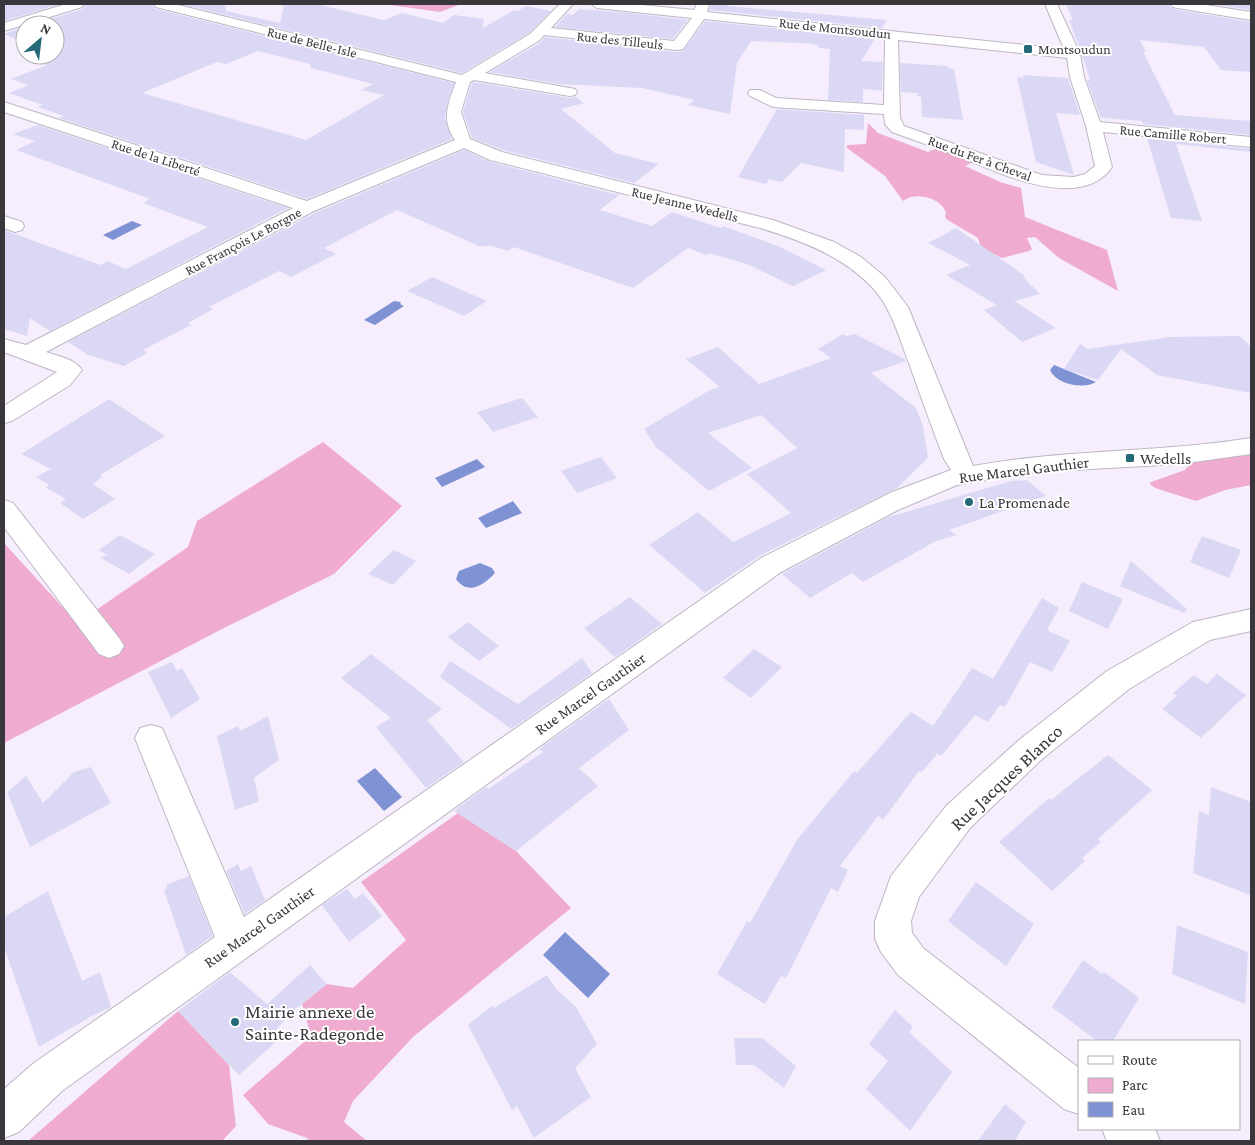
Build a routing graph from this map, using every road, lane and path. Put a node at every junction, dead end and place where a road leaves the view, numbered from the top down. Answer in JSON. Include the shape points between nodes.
{"nodes":[{"id":1,"x":78,"y":4,"type":"edge"},
{"id":2,"x":160,"y":4,"type":"edge"},
{"id":3,"x":567,"y":4,"type":"edge"},
{"id":4,"x":597,"y":4,"type":"edge"},
{"id":5,"x":1051,"y":4,"type":"edge"},
{"id":6,"x":1177,"y":4,"type":"edge"},
{"id":7,"x":701,"y":9,"type":"edge"},
{"id":8,"x":11,"y":12,"type":"dead end"},
{"id":9,"x":22,"y":15,"type":"edge"},
{"id":10,"x":42,"y":15,"type":"edge"},
{"id":11,"x":1251,"y":16,"type":"edge"},
{"id":12,"x":543,"y":31,"type":"junction"},
{"id":13,"x":895,"y":34,"type":"junction"},
{"id":14,"x":1073,"y":54,"type":"junction"},
{"id":15,"x":469,"y":78,"type":"junction"},
{"id":16,"x":570,"y":92,"type":"dead end"},
{"id":17,"x":754,"y":93,"type":"dead end"},
{"id":18,"x":4,"y":108,"type":"edge"},
{"id":19,"x":892,"y":110,"type":"junction"},
{"id":20,"x":1094,"y":126,"type":"junction"},
{"id":21,"x":464,"y":142,"type":"junction"},
{"id":22,"x":1251,"y":142,"type":"edge"},
{"id":23,"x":308,"y":207,"type":"junction"},
{"id":24,"x":4,"y":345,"type":"edge"},
{"id":25,"x":28,"y":353,"type":"junction"},
{"id":26,"x":4,"y":416,"type":"edge"},
{"id":27,"x":1251,"y":446,"type":"edge"},
{"id":28,"x":966,"y":474,"type":"junction"},
{"id":29,"x":4,"y":510,"type":"edge"},
{"id":30,"x":1251,"y":620,"type":"edge"},
{"id":31,"x":109,"y":646,"type":"dead end"},
{"id":32,"x":151,"y":738,"type":"dead end"},
{"id":33,"x":236,"y":942,"type":"junction"},
{"id":34,"x":1078,"y":1093,"type":"edge"},
{"id":35,"x":4,"y":1117,"type":"edge"},
{"id":36,"x":1124,"y":1130,"type":"edge"},
{"id":37,"x":1139,"y":1141,"type":"edge"}],
"edges":[{"from":1,"to":10,"type":"street"},
{"from":2,"to":15,"type":"street","name":"Rue de Belle-Isle"},
{"from":3,"to":12,"type":"street"},
{"from":4,"to":7,"type":"street","name":"Rue de Montsoudun"},
{"from":5,"to":14,"type":"street","name":"Rue du Fer à Cheval"},
{"from":6,"to":11,"type":"street"},
{"from":7,"to":12,"type":"street","name":"Rue des Tilleuls","via":[[678,46]]},
{"from":7,"to":13,"type":"street","name":"Rue de Montsoudun"},
{"from":8,"to":9,"type":"street"},
{"from":12,"to":15,"type":"street"},
{"from":13,"to":14,"type":"street","name":"Rue de Montsoudun"},
{"from":13,"to":19,"type":"street","name":"Rue du Fer à Cheval","via":[[891,39]]},
{"from":14,"to":20,"type":"street","name":"Rue du Fer à Cheval","via":[[1077,77]]},
{"from":15,"to":16,"type":"street","name":"Rue de Belle-Isle"},
{"from":15,"to":21,"type":"street","via":[[453,112],[458,136]]},
{"from":17,"to":19,"type":"street","via":[[773,102]]},
{"from":18,"to":23,"type":"street","name":"Rue de la Liberté"},
{"from":19,"to":20,"type":"street","name":"Rue du Fer à Cheval","via":[[893,124],[898,129],[1034,179],[1055,182],[1076,182],[1097,176],[1104,167]]},
{"from":20,"to":22,"type":"street","name":"Rue Camille Robert"},
{"from":21,"to":23,"type":"street","name":"Rue François Le Borgne"},
{"from":21,"to":28,"type":"street","name":"Rue Jeanne Wedells","via":[[496,156],[784,227],[842,254],[887,289],[898,307],[956,459]]},
{"from":23,"to":25,"type":"street","name":"Rue François Le Borgne"},
{"from":24,"to":25,"type":"street"},
{"from":25,"to":26,"type":"street","via":[[71,370],[62,380]]},
{"from":27,"to":28,"type":"street","name":"Rue Marcel Gauthier","via":[[1186,455],[1056,462]]},
{"from":28,"to":33,"type":"street","name":"Rue Marcel Gauthier","via":[[919,488],[771,565]]},
{"from":29,"to":31,"type":"street"},
{"from":30,"to":34,"type":"street","name":"Rue Jacques Blanco","via":[[1204,630],[1118,680],[1030,750],[958,817],[904,888],[893,921],[894,939],[911,962]]},
{"from":32,"to":33,"type":"street"},
{"from":33,"to":35,"type":"street","name":"Rue Marcel Gauthier","via":[[48,1077]]},
{"from":36,"to":37,"type":"street"}]}
